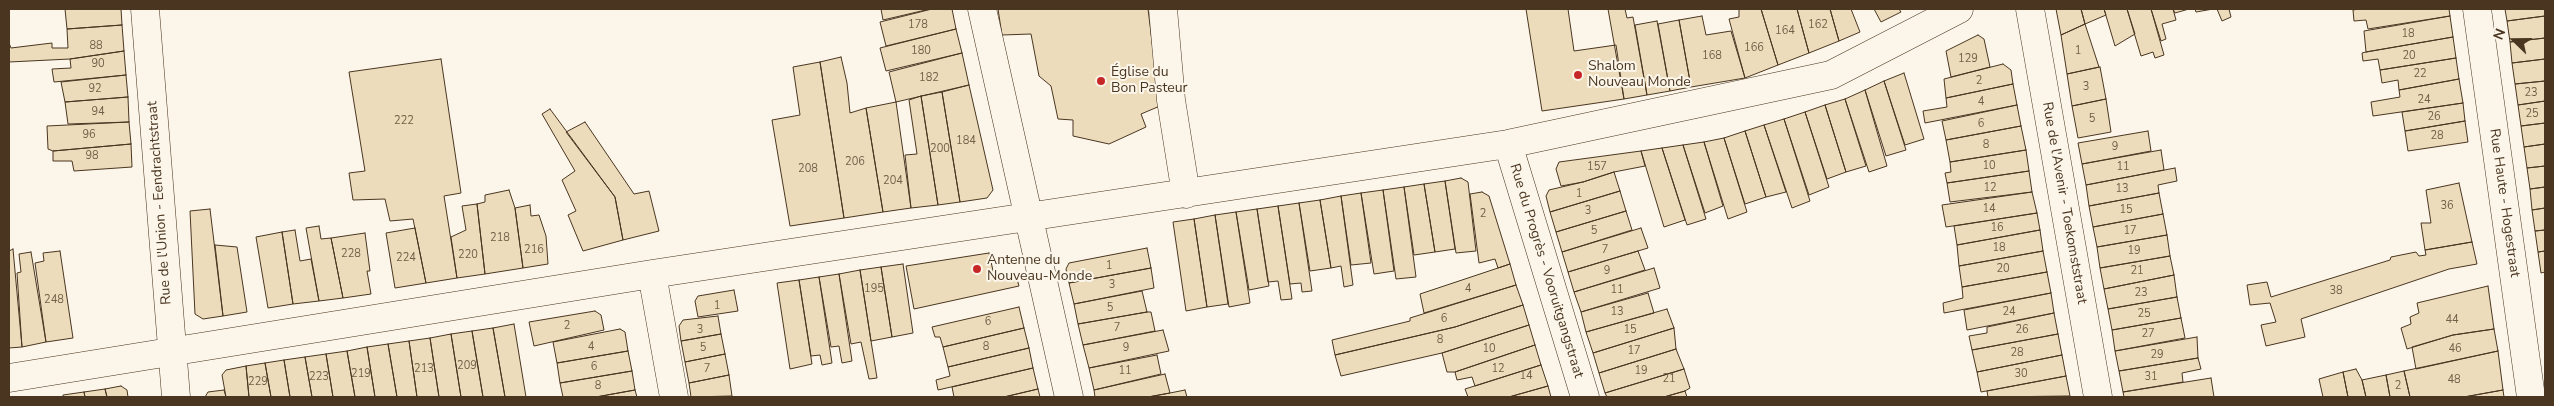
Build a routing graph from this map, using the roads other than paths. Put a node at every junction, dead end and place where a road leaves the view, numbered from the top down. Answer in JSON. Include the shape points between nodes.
{"nodes":[{"id":1,"x":145,"y":9,"type":"edge"},
{"id":2,"x":982,"y":9,"type":"edge"},
{"id":3,"x":1163,"y":9,"type":"edge"},
{"id":4,"x":1959,"y":9,"type":"edge"},
{"id":5,"x":2030,"y":9,"type":"edge"},
{"id":6,"x":2477,"y":9,"type":"edge"},
{"id":7,"x":1508,"y":144,"type":"junction"},
{"id":8,"x":1186,"y":194,"type":"junction"},
{"id":9,"x":1029,"y":215,"type":"junction"},
{"id":10,"x":652,"y":274,"type":"junction"},
{"id":11,"x":172,"y":353,"type":"junction"},
{"id":12,"x":9,"y":378,"type":"edge"},
{"id":13,"x":176,"y":397,"type":"edge"},
{"id":14,"x":674,"y":397,"type":"edge"},
{"id":15,"x":1069,"y":397,"type":"edge"},
{"id":16,"x":1585,"y":397,"type":"edge"},
{"id":17,"x":2098,"y":397,"type":"edge"},
{"id":18,"x":2531,"y":397,"type":"edge"}],
"edges":[{"from":1,"to":11,"type":"street","name":"Rue de l'Union - Eendrachtstraat"},
{"from":2,"to":9,"type":"street"},
{"from":3,"to":8,"type":"street","via":[[1171,100]]},
{"from":4,"to":7,"type":"street","via":[[1831,75]]},
{"from":5,"to":17,"type":"street","name":"Rue de l'Avenir - Toekomststraat"},
{"from":6,"to":18,"type":"street","name":"Rue Haute - Hogestraat"},
{"from":7,"to":8,"type":"street"},
{"from":7,"to":16,"type":"street","name":"Rue du Progrès - Vooruitgangstraat"},
{"from":8,"to":9,"type":"street"},
{"from":9,"to":10,"type":"street"},
{"from":9,"to":15,"type":"street"},
{"from":10,"to":11,"type":"street"},
{"from":10,"to":14,"type":"street"},
{"from":11,"to":12,"type":"street"},
{"from":11,"to":13,"type":"street","name":"Rue de l'Union - Eendrachtstraat"}]}
